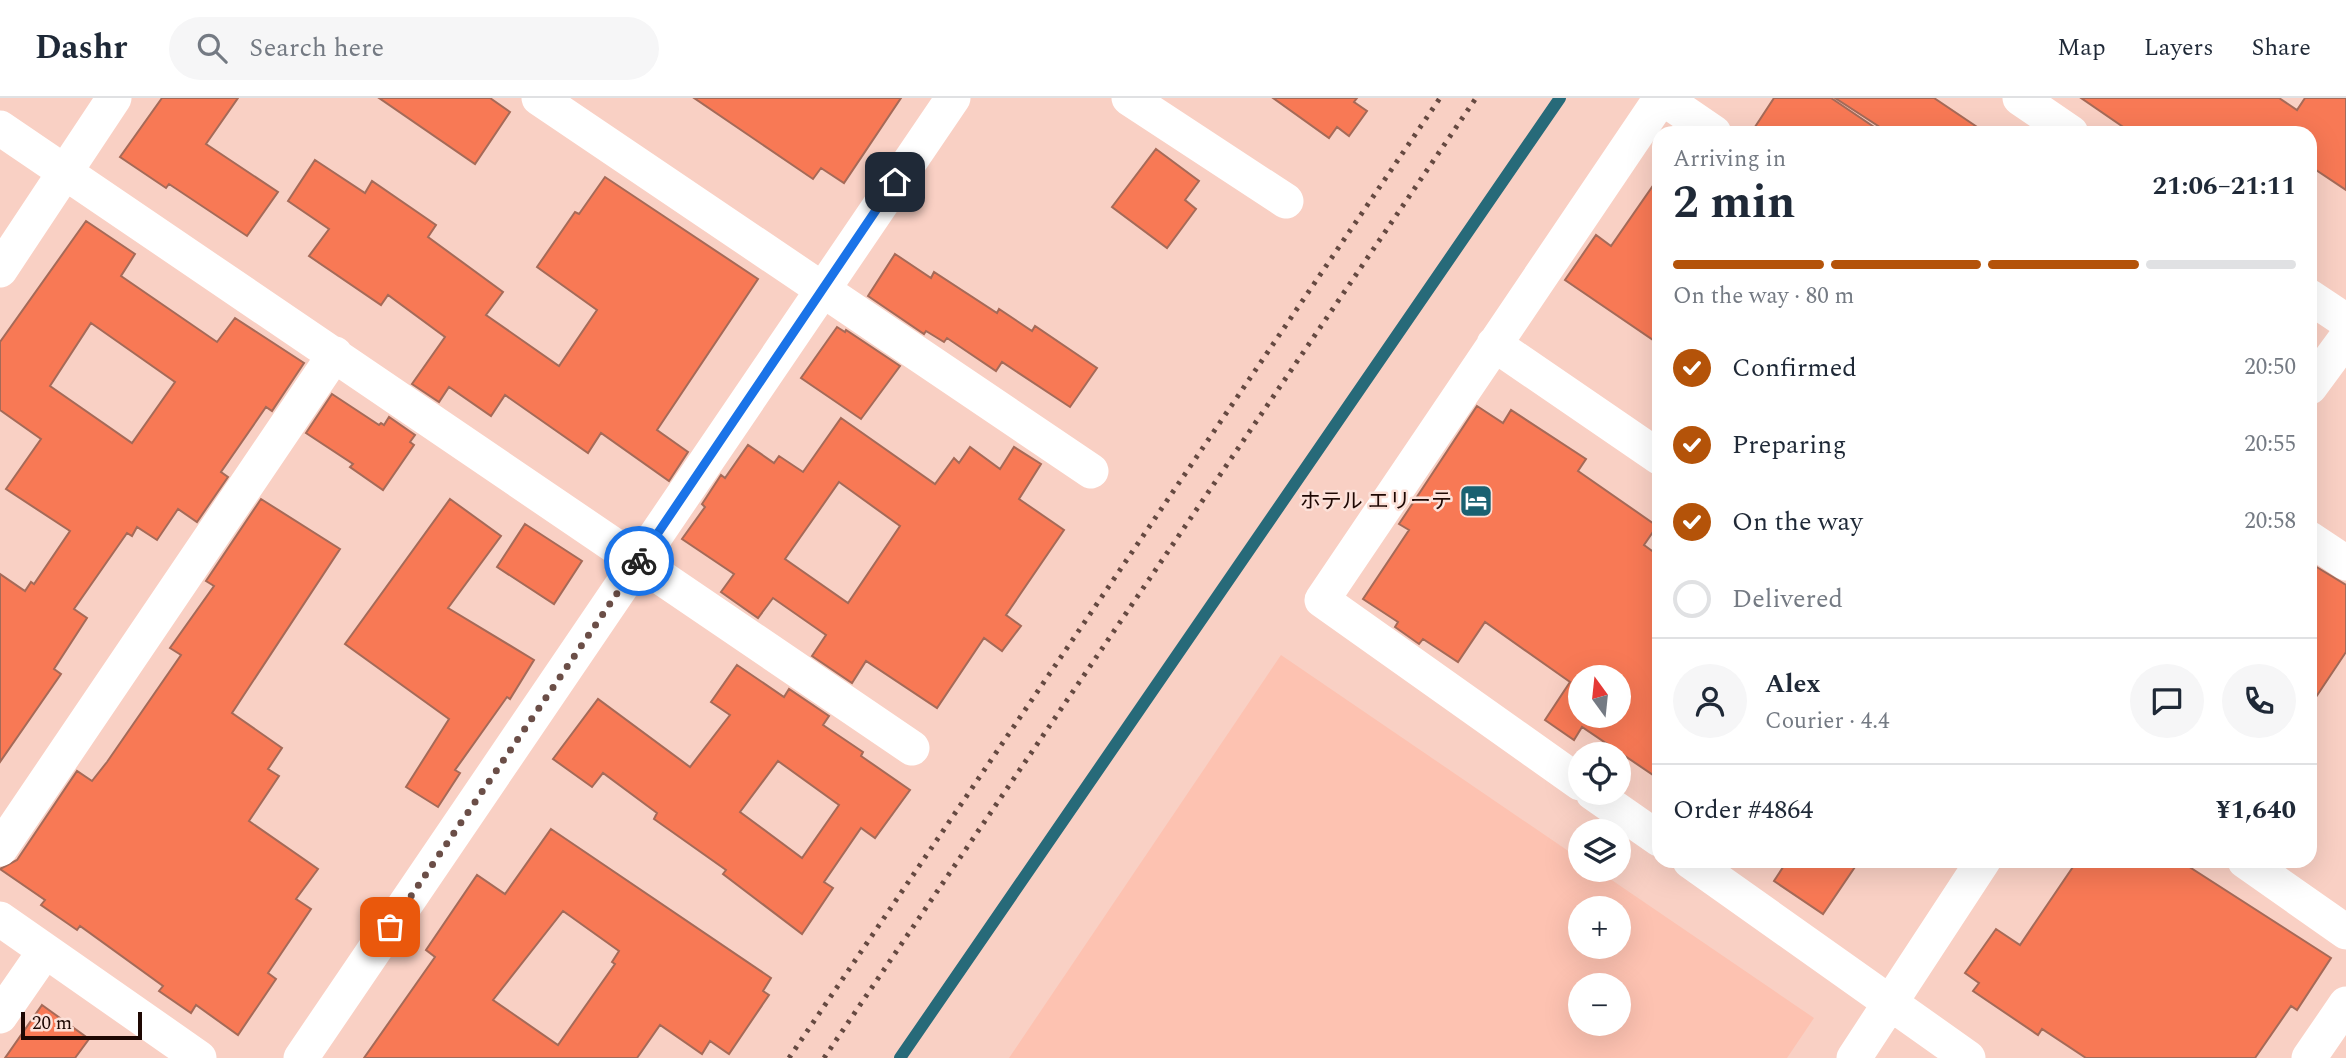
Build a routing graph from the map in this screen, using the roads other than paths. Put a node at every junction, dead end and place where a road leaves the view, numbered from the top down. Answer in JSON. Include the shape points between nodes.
{"nodes":[{"id":1,"x":114,"y":98,"type":"edge"},
{"id":2,"x":539,"y":98,"type":"edge"},
{"id":3,"x":953,"y":98,"type":"edge"},
{"id":4,"x":1129,"y":98,"type":"edge"},
{"id":5,"x":1662,"y":98,"type":"edge"},
{"id":6,"x":2020,"y":98,"type":"edge"},
{"id":7,"x":1704,"y":126,"type":"edge"},
{"id":8,"x":2061,"y":126,"type":"edge"},
{"id":9,"x":0,"y":128,"type":"edge"},
{"id":10,"x":65,"y":171,"type":"junction"},
{"id":11,"x":1286,"y":201,"type":"dead end"},
{"id":12,"x":0,"y":270,"type":"edge"},
{"id":13,"x":823,"y":288,"type":"junction"},
{"id":14,"x":2317,"y":302,"type":"edge"},
{"id":15,"x":2346,"y":321,"type":"edge"},
{"id":16,"x":2346,"y":338,"type":"edge"},
{"id":17,"x":1494,"y":344,"type":"junction"},
{"id":18,"x":335,"y":354,"type":"junction"},
{"id":19,"x":2317,"y":377,"type":"edge"},
{"id":20,"x":1652,"y":452,"type":"edge"},
{"id":21,"x":1091,"y":471,"type":"dead end"},
{"id":22,"x":2317,"y":543,"type":"edge"},
{"id":23,"x":2346,"y":563,"type":"edge"},
{"id":24,"x":637,"y":564,"type":"junction"},
{"id":25,"x":912,"y":748,"type":"dead end"},
{"id":26,"x":1568,"y":774,"type":"edge"},
{"id":27,"x":1610,"y":805,"type":"edge"},
{"id":28,"x":1652,"y":834,"type":"edge"},
{"id":29,"x":0,"y":849,"type":"edge"},
{"id":30,"x":1700,"y":868,"type":"edge"},
{"id":31,"x":1978,"y":868,"type":"edge"},
{"id":32,"x":2255,"y":868,"type":"edge"},
{"id":33,"x":0,"y":919,"type":"edge"},
{"id":34,"x":2346,"y":932,"type":"edge"},
{"id":35,"x":45,"y":951,"type":"junction"},
{"id":36,"x":1891,"y":1003,"type":"junction"},
{"id":37,"x":2346,"y":1004,"type":"edge"},
{"id":38,"x":0,"y":1016,"type":"edge"},
{"id":39,"x":199,"y":1058,"type":"edge"},
{"id":40,"x":301,"y":1058,"type":"edge"},
{"id":41,"x":1854,"y":1058,"type":"edge"},
{"id":42,"x":1968,"y":1058,"type":"edge"},
{"id":43,"x":2309,"y":1058,"type":"edge"}],
"edges":[{"from":1,"to":10,"type":"street"},
{"from":2,"to":13,"type":"street"},
{"from":3,"to":13,"type":"street"},
{"from":4,"to":11,"type":"street"},
{"from":5,"to":7,"type":"street"},
{"from":5,"to":17,"type":"street"},
{"from":6,"to":8,"type":"street"},
{"from":9,"to":10,"type":"street"},
{"from":10,"to":12,"type":"street"},
{"from":10,"to":18,"type":"street"},
{"from":13,"to":21,"type":"street"},
{"from":13,"to":24,"type":"street"},
{"from":14,"to":15,"type":"street"},
{"from":16,"to":19,"type":"street"},
{"from":17,"to":20,"type":"street"},
{"from":17,"to":26,"type":"street","via":[[1322,600]]},
{"from":18,"to":24,"type":"street"},
{"from":18,"to":29,"type":"street"},
{"from":22,"to":23,"type":"street"},
{"from":24,"to":25,"type":"street"},
{"from":24,"to":40,"type":"street"},
{"from":27,"to":28,"type":"street"},
{"from":30,"to":36,"type":"street"},
{"from":31,"to":36,"type":"street"},
{"from":32,"to":34,"type":"street"},
{"from":33,"to":35,"type":"street"},
{"from":35,"to":38,"type":"street"},
{"from":35,"to":39,"type":"street"},
{"from":36,"to":41,"type":"street"},
{"from":36,"to":42,"type":"street"},
{"from":37,"to":43,"type":"street"}]}
